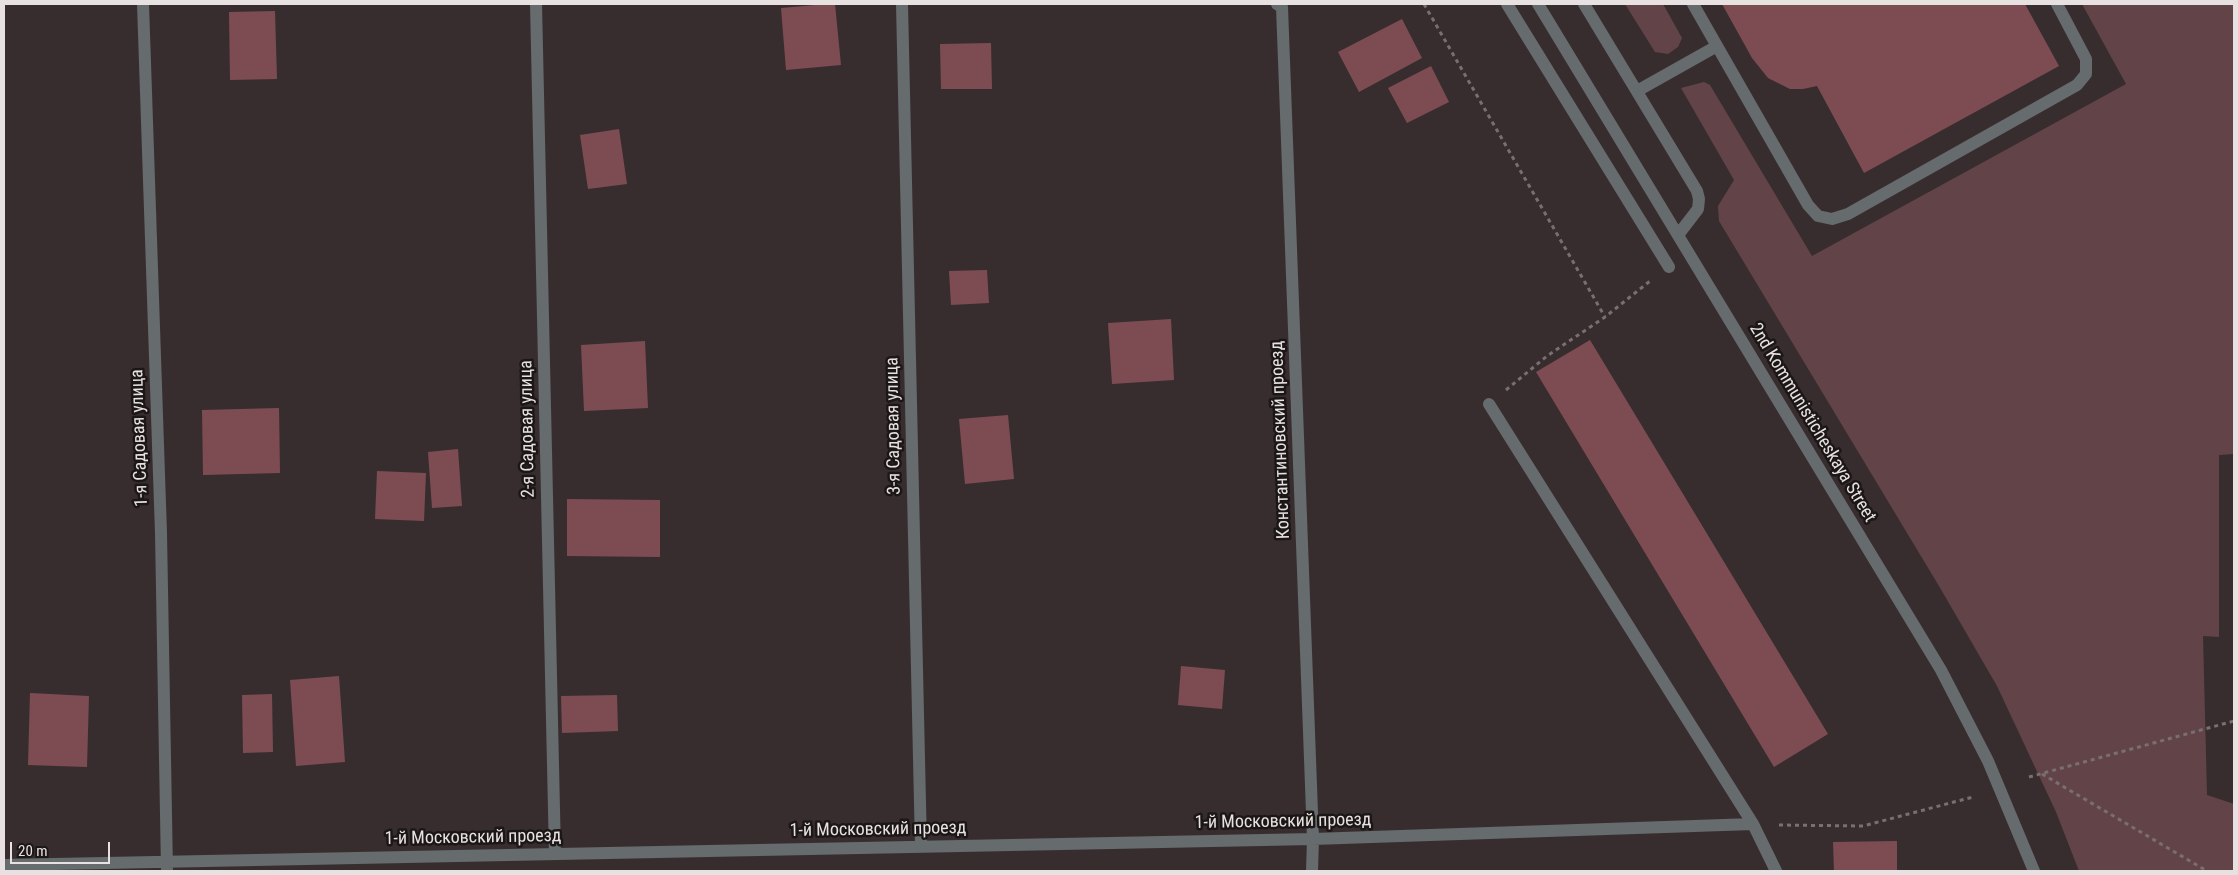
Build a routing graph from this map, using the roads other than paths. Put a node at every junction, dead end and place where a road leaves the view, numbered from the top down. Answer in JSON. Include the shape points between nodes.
{"nodes":[{"id":1,"x":143,"y":4,"type":"edge"},
{"id":2,"x":536,"y":4,"type":"edge"},
{"id":3,"x":902,"y":4,"type":"edge"},
{"id":4,"x":1507,"y":4,"type":"edge"},
{"id":5,"x":1538,"y":4,"type":"edge"},
{"id":6,"x":1584,"y":4,"type":"edge"},
{"id":7,"x":1693,"y":4,"type":"edge"},
{"id":8,"x":2057,"y":4,"type":"edge"},
{"id":9,"x":1280,"y":5,"type":"edge"},
{"id":10,"x":1717,"y":46,"type":"junction"},
{"id":11,"x":1637,"y":91,"type":"junction"},
{"id":12,"x":1678,"y":235,"type":"junction"},
{"id":13,"x":1669,"y":267,"type":"road end"},
{"id":14,"x":1489,"y":404,"type":"road end"},
{"id":15,"x":1753,"y":824,"type":"junction"},
{"id":16,"x":1313,"y":839,"type":"junction"},
{"id":17,"x":921,"y":847,"type":"junction"},
{"id":18,"x":555,"y":854,"type":"junction"},
{"id":19,"x":4,"y":865,"type":"edge"},
{"id":20,"x":167,"y":866,"type":"edge"},
{"id":21,"x":1312,"y":871,"type":"edge"},
{"id":22,"x":1776,"y":871,"type":"edge"},
{"id":23,"x":2034,"y":871,"type":"edge"}],
"edges":[{"from":1,"to":20,"type":"street","name":"1-я Садовая улица","via":[[161,523]]},
{"from":2,"to":18,"type":"street","name":"2-я Садовая улица"},
{"from":3,"to":17,"type":"street","name":"3-я Садовая улица"},
{"from":4,"to":13,"type":"street"},
{"from":5,"to":12,"type":"street","name":"2nd Kommunisticheskaya Street"},
{"from":6,"to":11,"type":"street"},
{"from":7,"to":10,"type":"street"},
{"from":8,"to":10,"type":"street","via":[[2086,59],[2086,74],[2077,85],[1848,214],[1832,219],[1818,216],[1808,205]]},
{"from":9,"to":16,"type":"street","name":"Константиновский проезд"},
{"from":10,"to":11,"type":"street"},
{"from":11,"to":12,"type":"street","via":[[1699,195],[1698,208]]},
{"from":12,"to":23,"type":"street","name":"2nd Kommunisticheskaya Street","via":[[1941,670],[1988,761]]},
{"from":14,"to":15,"type":"street"},
{"from":15,"to":16,"type":"street","name":"1-й Московский проезд"},
{"from":15,"to":22,"type":"street"},
{"from":16,"to":17,"type":"street","name":"1-й Московский проезд"},
{"from":16,"to":21,"type":"street","name":"Константиновский проезд"},
{"from":17,"to":18,"type":"street","name":"1-й Московский проезд"},
{"from":18,"to":20,"type":"street","name":"1-й Московский проезд"},
{"from":19,"to":20,"type":"street","name":"1-й Московский проезд"}]}
